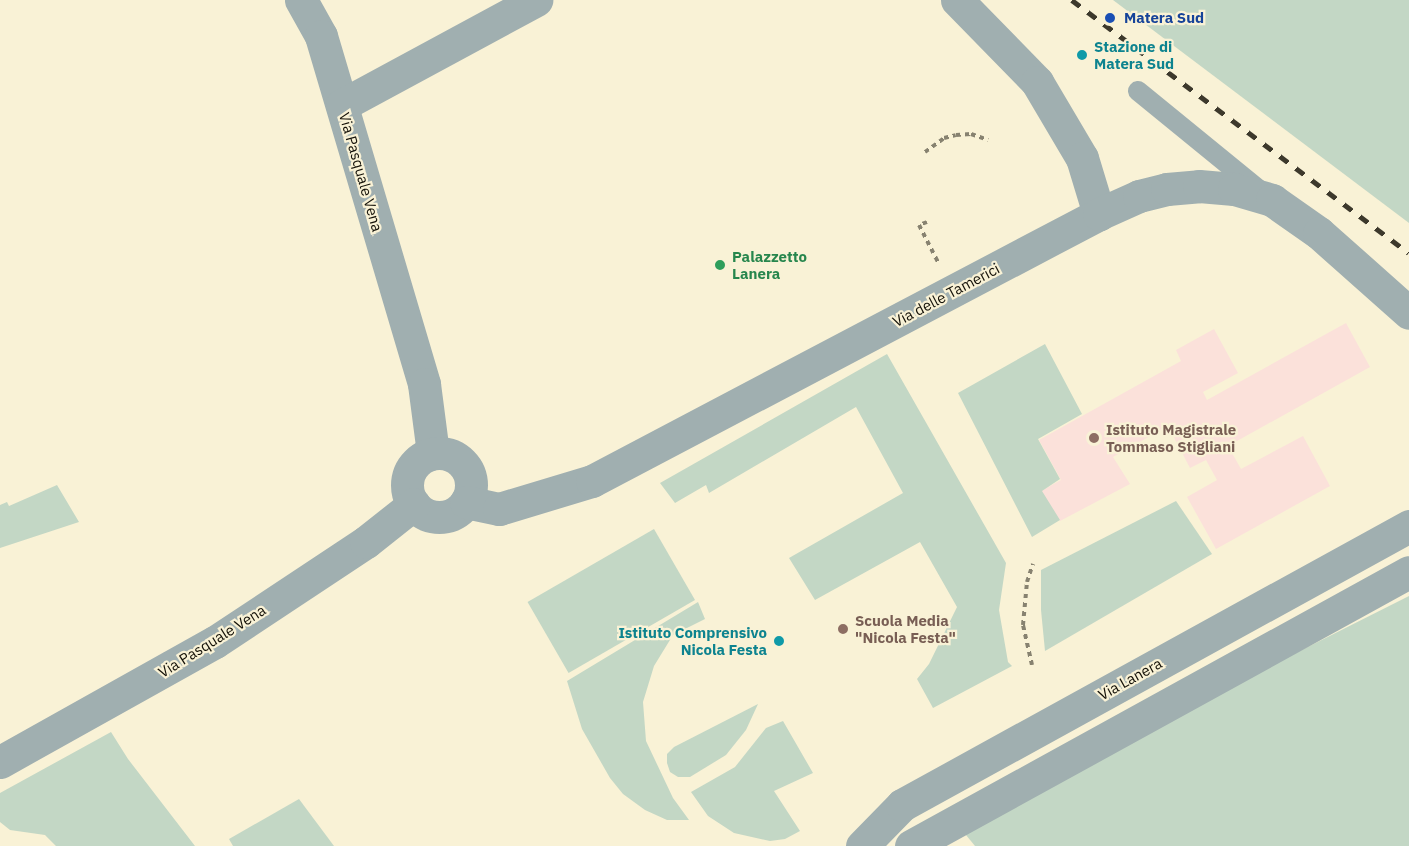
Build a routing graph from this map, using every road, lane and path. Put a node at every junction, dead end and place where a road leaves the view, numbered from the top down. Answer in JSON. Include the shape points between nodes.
{"nodes":[{"id":1,"x":300,"y":0,"type":"edge"},
{"id":2,"x":536,"y":0,"type":"edge"},
{"id":3,"x":957,"y":0,"type":"edge"},
{"id":4,"x":1138,"y":91,"type":"dead end"},
{"id":5,"x":342,"y":105,"type":"junction"},
{"id":6,"x":988,"y":140,"type":"dead end"},
{"id":7,"x":925,"y":152,"type":"dead end"},
{"id":8,"x":1272,"y":200,"type":"junction"},
{"id":9,"x":1099,"y":214,"type":"junction"},
{"id":10,"x":927,"y":222,"type":"dead end"},
{"id":11,"x":953,"y":291,"type":"junction"},
{"id":12,"x":1409,"y":313,"type":"edge"},
{"id":13,"x":433,"y":453,"type":"junction"},
{"id":14,"x":466,"y":502,"type":"junction"},
{"id":15,"x":414,"y":504,"type":"junction"},
{"id":16,"x":1409,"y":526,"type":"edge"},
{"id":17,"x":1033,"y":564,"type":"dead end"},
{"id":18,"x":1409,"y":572,"type":"edge"},
{"id":19,"x":1032,"y":665,"type":"dead end"},
{"id":20,"x":0,"y":762,"type":"edge"},
{"id":21,"x":862,"y":846,"type":"edge"},
{"id":22,"x":910,"y":846,"type":"edge"}],
"edges":[{"from":1,"to":5,"type":"street","name":"Via Pasquale Vena","via":[[321,36]]},
{"from":2,"to":5,"type":"street"},
{"from":3,"to":9,"type":"street","via":[[1037,82],[1082,158]]},
{"from":4,"to":8,"type":"lane"},
{"from":5,"to":13,"type":"street","name":"Via Pasquale Vena","via":[[424,384]]},
{"from":6,"to":7,"type":"path","via":[[971,134],[956,135],[944,138]]},
{"from":8,"to":9,"type":"street","name":"Via delle Tamerici","via":[[1233,189],[1199,186],[1139,196]]},
{"from":8,"to":12,"type":"street","name":"Via delle Tamerici","via":[[1319,233]]},
{"from":9,"to":11,"type":"street","name":"Via delle Tamerici"},
{"from":10,"to":11,"type":"path","via":[[919,225]]},
{"from":11,"to":14,"type":"street","name":"Via delle Tamerici","via":[[592,481],[499,509]]},
{"from":13,"to":14,"type":"street","via":[[454,456],[463,463],[471,482]]},
{"from":13,"to":15,"type":"street","via":[[423,457],[409,474],[407,484]]},
{"from":14,"to":15,"type":"street","via":[[441,517]]},
{"from":15,"to":20,"type":"street","name":"Via Pasquale Vena","via":[[366,542],[215,642]]},
{"from":16,"to":21,"type":"street","name":"Via Lanera","via":[[902,805]]},
{"from":17,"to":19,"type":"path","via":[[1027,582],[1023,625]]},
{"from":18,"to":22,"type":"street"}]}
